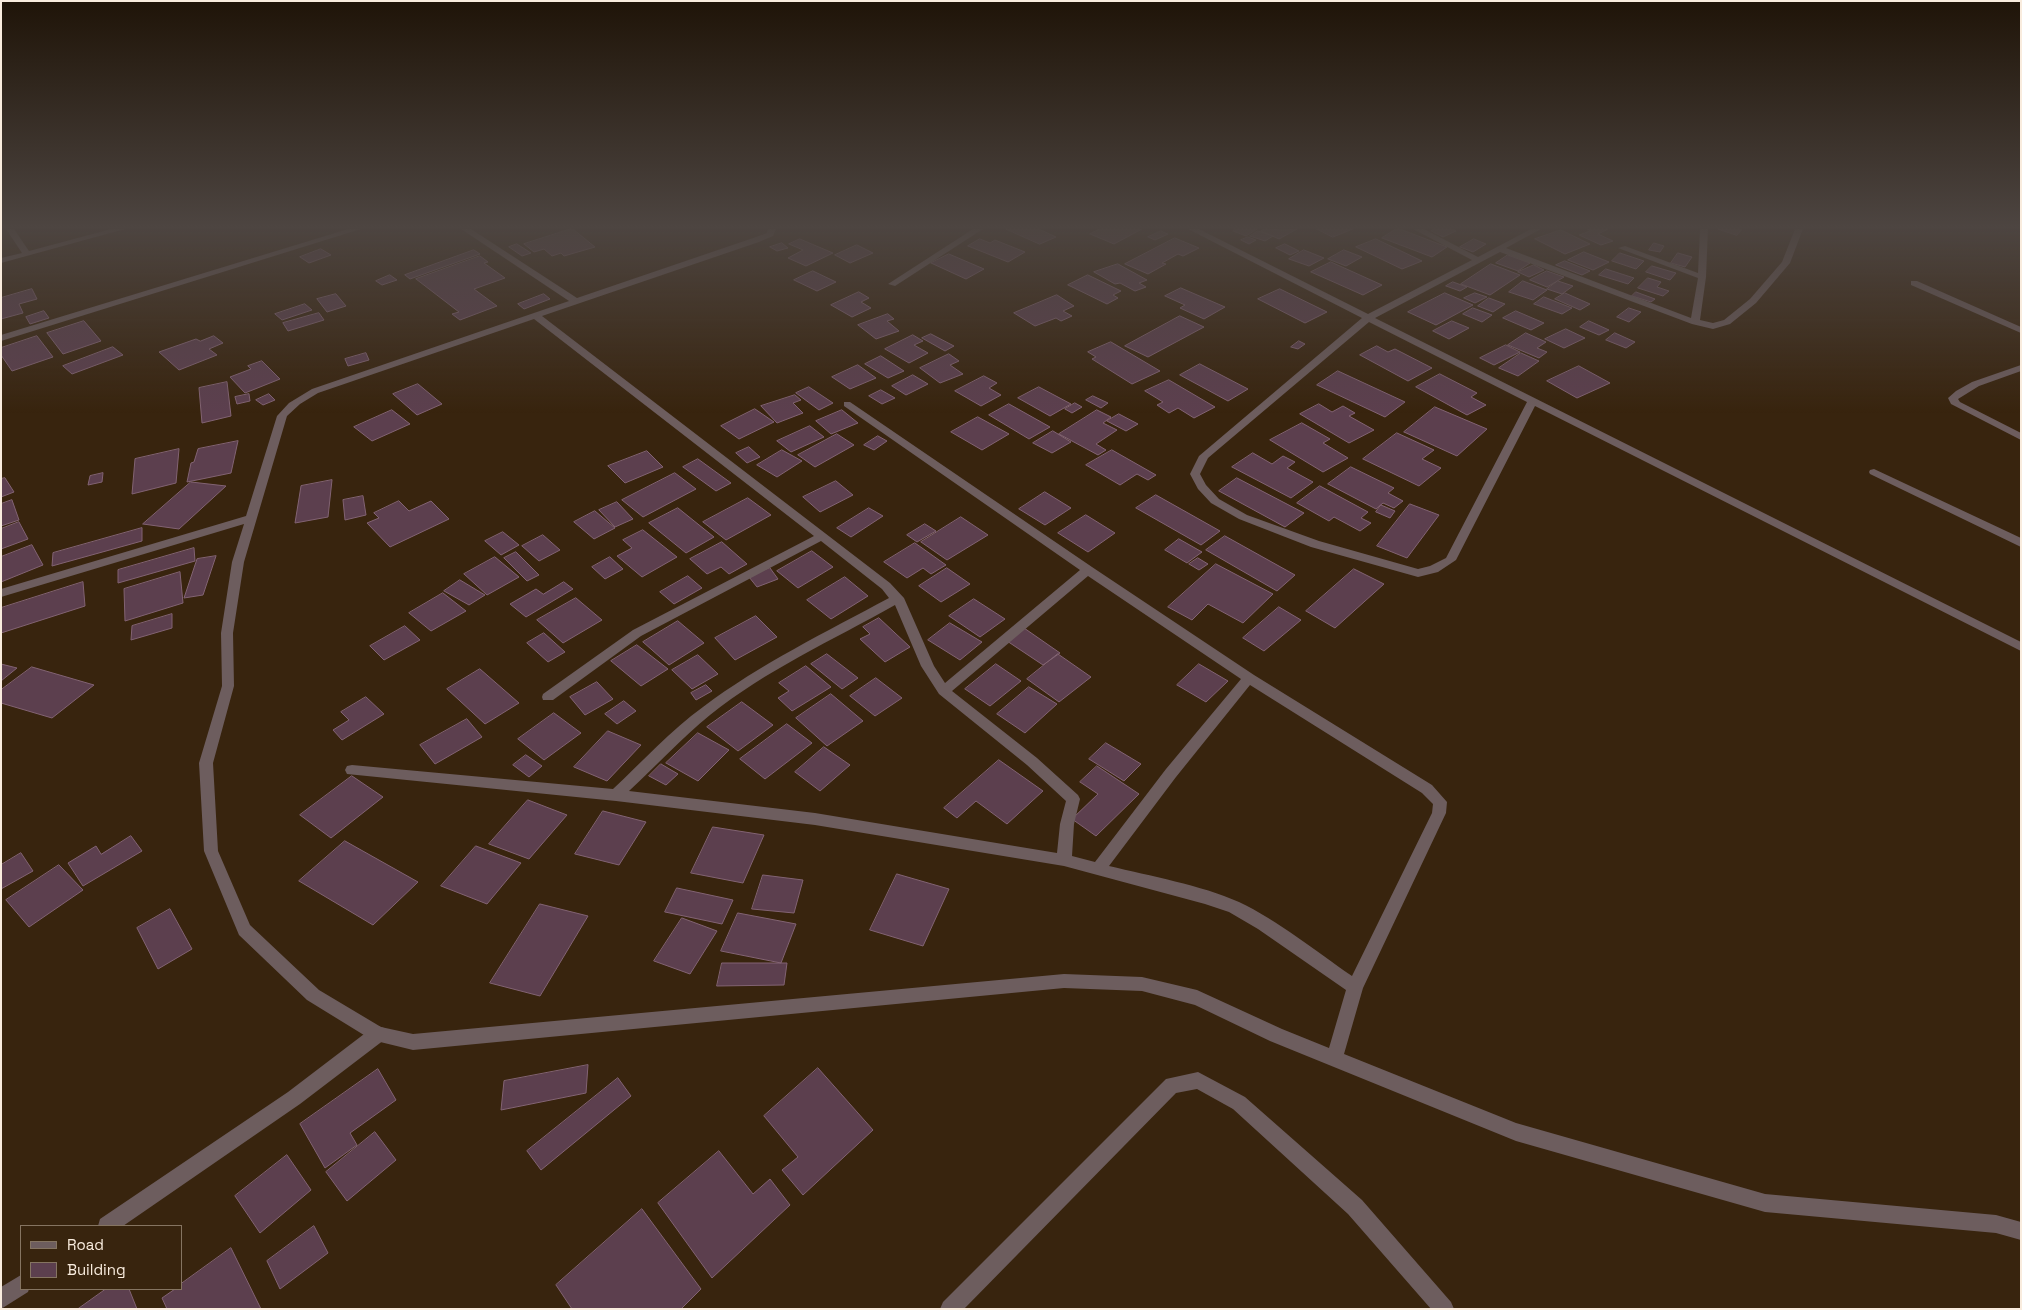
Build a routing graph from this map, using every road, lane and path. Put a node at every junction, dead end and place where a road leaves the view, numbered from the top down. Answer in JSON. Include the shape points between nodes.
{"nodes":[{"id":1,"x":157,"y":290,"type":"edge"},
{"id":2,"x":557,"y":290,"type":"edge"},
{"id":3,"x":610,"y":290,"type":"edge"},
{"id":4,"x":1313,"y":290,"type":"edge"},
{"id":5,"x":1421,"y":290,"type":"edge"},
{"id":6,"x":1610,"y":290,"type":"edge"},
{"id":7,"x":1700,"y":290,"type":"edge"},
{"id":8,"x":1762,"y":290,"type":"edge"},
{"id":9,"x":1930,"y":290,"type":"edge"},
{"id":10,"x":575,"y":302,"type":"junction"},
{"id":11,"x":535,"y":315,"type":"junction"},
{"id":12,"x":1368,"y":318,"type":"junction"},
{"id":13,"x":1695,"y":322,"type":"junction"},
{"id":14,"x":2021,"y":330,"type":"edge"},
{"id":15,"x":1,"y":338,"type":"edge"},
{"id":16,"x":2021,"y":368,"type":"edge"},
{"id":17,"x":1533,"y":400,"type":"junction"},
{"id":18,"x":847,"y":404,"type":"dead end"},
{"id":19,"x":2021,"y":437,"type":"edge"},
{"id":20,"x":1874,"y":472,"type":"dead end"},
{"id":21,"x":251,"y":518,"type":"junction"},
{"id":22,"x":822,"y":536,"type":"junction"},
{"id":23,"x":2021,"y":543,"type":"edge"},
{"id":24,"x":1088,"y":570,"type":"junction"},
{"id":25,"x":1,"y":593,"type":"edge"},
{"id":26,"x":898,"y":598,"type":"junction"},
{"id":27,"x":2021,"y":647,"type":"edge"},
{"id":28,"x":1249,"y":678,"type":"junction"},
{"id":29,"x":944,"y":691,"type":"junction"},
{"id":30,"x":548,"y":698,"type":"dead end"},
{"id":31,"x":352,"y":770,"type":"dead end"},
{"id":32,"x":616,"y":795,"type":"junction"},
{"id":33,"x":1064,"y":860,"type":"junction"},
{"id":34,"x":1099,"y":868,"type":"junction"},
{"id":35,"x":1355,"y":987,"type":"junction"},
{"id":36,"x":378,"y":1034,"type":"junction"},
{"id":37,"x":1334,"y":1058,"type":"junction"},
{"id":38,"x":108,"y":1225,"type":"edge"},
{"id":39,"x":2021,"y":1231,"type":"edge"},
{"id":40,"x":20,"y":1286,"type":"edge"},
{"id":41,"x":1,"y":1299,"type":"edge"},
{"id":42,"x":950,"y":1309,"type":"edge"},
{"id":43,"x":1444,"y":1309,"type":"edge"}],
"edges":[{"from":1,"to":15,"type":"street"},
{"from":2,"to":10,"type":"street"},
{"from":3,"to":10,"type":"street"},
{"from":4,"to":12,"type":"street"},
{"from":5,"to":12,"type":"street"},
{"from":6,"to":13,"type":"street"},
{"from":7,"to":13,"type":"street"},
{"from":8,"to":13,"type":"street","via":[[1727,322],[1713,326]]},
{"from":9,"to":14,"type":"street"},
{"from":10,"to":11,"type":"street"},
{"from":11,"to":21,"type":"street","via":[[315,391],[289,406],[282,416]]},
{"from":11,"to":22,"type":"street"},
{"from":12,"to":17,"type":"street"},
{"from":12,"to":17,"type":"street","via":[[1204,456],[1195,474],[1215,501],[1243,517],[1315,544],[1418,573],[1434,569],[1450,560]]},
{"from":16,"to":19,"type":"street","via":[[1973,386],[1953,398],[1956,404]]},
{"from":17,"to":27,"type":"street"},
{"from":18,"to":24,"type":"street"},
{"from":20,"to":23,"type":"street"},
{"from":21,"to":25,"type":"street"},
{"from":21,"to":36,"type":"street","via":[[238,562],[227,633],[228,686],[206,763],[211,851],[244,930],[313,994]]},
{"from":22,"to":26,"type":"street"},
{"from":22,"to":30,"type":"street","via":[[637,634]]},
{"from":24,"to":28,"type":"street"},
{"from":24,"to":29,"type":"street"},
{"from":26,"to":29,"type":"street","via":[[909,617],[928,669]]},
{"from":26,"to":32,"type":"street","via":[[759,675],[725,698],[705,712]]},
{"from":28,"to":34,"type":"street"},
{"from":28,"to":35,"type":"street","via":[[1427,789],[1440,802],[1439,813]]},
{"from":29,"to":33,"type":"street","via":[[1049,774],[1073,799],[1066,824]]},
{"from":31,"to":32,"type":"street"},
{"from":32,"to":33,"type":"street","via":[[815,819]]},
{"from":33,"to":34,"type":"street"},
{"from":34,"to":35,"type":"street","via":[[1234,907]]},
{"from":35,"to":37,"type":"street"},
{"from":36,"to":37,"type":"street","via":[[413,1042],[1064,981],[1142,984],[1197,998]]},
{"from":36,"to":38,"type":"street","via":[[294,1098]]},
{"from":37,"to":39,"type":"street","via":[[1516,1132],[1766,1203],[1996,1224]]},
{"from":40,"to":41,"type":"street"},
{"from":42,"to":43,"type":"street","via":[[1172,1084],[1198,1080],[1239,1103],[1355,1207]]}]}
